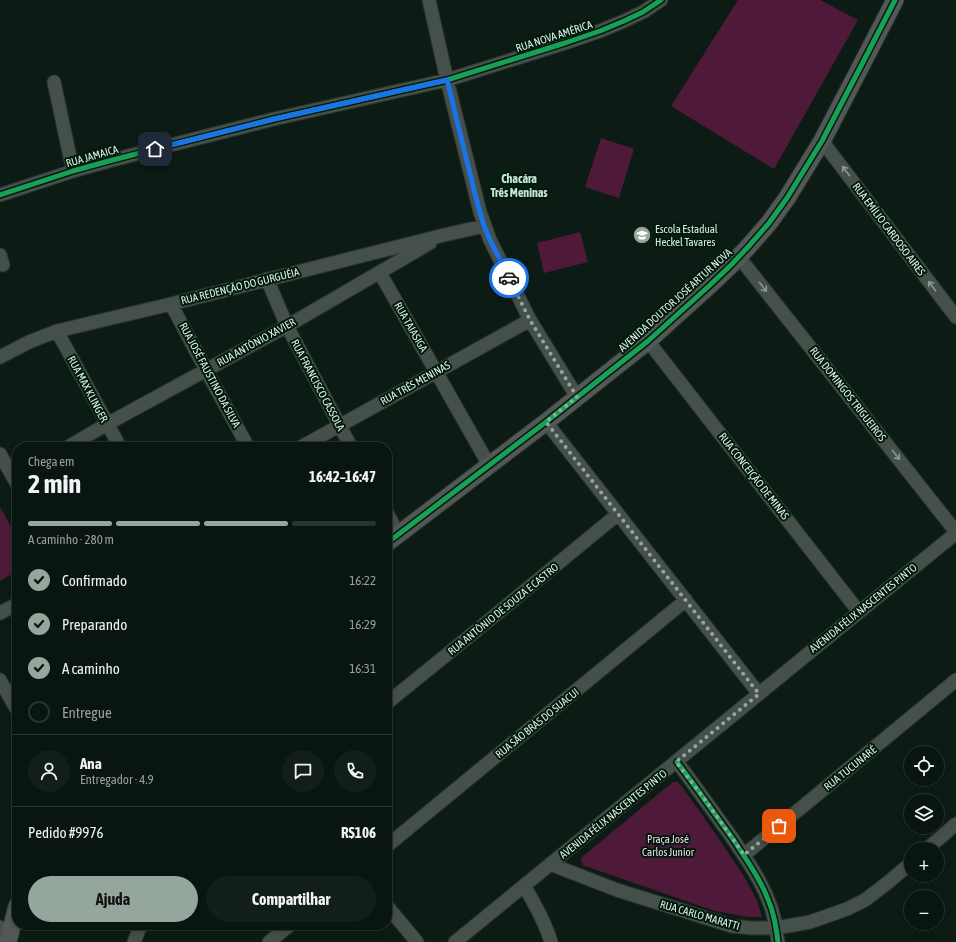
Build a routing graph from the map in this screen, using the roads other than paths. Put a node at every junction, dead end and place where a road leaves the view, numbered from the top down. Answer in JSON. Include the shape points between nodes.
{"nodes":[{"id":1,"x":429,"y":0,"type":"edge"},
{"id":2,"x":662,"y":0,"type":"edge"},
{"id":3,"x":894,"y":0,"type":"edge"},
{"id":4,"x":447,"y":80,"type":"junction"},
{"id":5,"x":54,"y":82,"type":"dead end"},
{"id":6,"x":822,"y":141,"type":"junction"},
{"id":7,"x":73,"y":171,"type":"junction"},
{"id":8,"x":0,"y":195,"type":"edge"},
{"id":9,"x":484,"y":226,"type":"junction"},
{"id":10,"x":444,"y":235,"type":"junction"},
{"id":11,"x":739,"y":257,"type":"junction"},
{"id":12,"x":380,"y":273,"type":"junction"},
{"id":13,"x":267,"y":279,"type":"junction"},
{"id":14,"x":171,"y":304,"type":"junction"},
{"id":15,"x":956,"y":317,"type":"edge"},
{"id":16,"x":530,"y":320,"type":"junction"},
{"id":17,"x":287,"y":326,"type":"junction"},
{"id":18,"x":57,"y":331,"type":"junction"},
{"id":19,"x":648,"y":341,"type":"junction"},
{"id":20,"x":0,"y":357,"type":"edge"},
{"id":21,"x":206,"y":370,"type":"junction"},
{"id":22,"x":436,"y":371,"type":"junction"},
{"id":23,"x":577,"y":397,"type":"junction"},
{"id":24,"x":546,"y":422,"type":"junction"},
{"id":25,"x":106,"y":424,"type":"junction"},
{"id":26,"x":340,"y":426,"type":"junction"},
{"id":27,"x":76,"y":442,"type":"edge"},
{"id":28,"x":117,"y":442,"type":"edge"},
{"id":29,"x":245,"y":442,"type":"edge"},
{"id":30,"x":310,"y":442,"type":"edge"},
{"id":31,"x":348,"y":442,"type":"edge"},
{"id":32,"x":0,"y":454,"type":"edge"},
{"id":33,"x":490,"y":465,"type":"junction"},
{"id":34,"x":12,"y":474,"type":"edge"},
{"id":35,"x":618,"y":514,"type":"junction"},
{"id":36,"x":956,"y":532,"type":"edge"},
{"id":37,"x":393,"y":539,"type":"edge"},
{"id":38,"x":686,"y":600,"type":"junction"},
{"id":39,"x":12,"y":607,"type":"edge"},
{"id":40,"x":860,"y":612,"type":"junction"},
{"id":41,"x":0,"y":613,"type":"edge"},
{"id":42,"x":0,"y":680,"type":"edge"},
{"id":43,"x":956,"y":680,"type":"edge"},
{"id":44,"x":759,"y":694,"type":"junction"},
{"id":45,"x":392,"y":699,"type":"edge"},
{"id":46,"x":12,"y":701,"type":"edge"},
{"id":47,"x":676,"y":762,"type":"junction"},
{"id":48,"x":956,"y":824,"type":"edge"},
{"id":49,"x":392,"y":842,"type":"edge"},
{"id":50,"x":935,"y":842,"type":"edge"},
{"id":51,"x":744,"y":855,"type":"junction"},
{"id":52,"x":550,"y":864,"type":"junction"},
{"id":53,"x":904,"y":868,"type":"edge"},
{"id":54,"x":524,"y":886,"type":"junction"},
{"id":55,"x":392,"y":912,"type":"edge"},
{"id":56,"x":12,"y":920,"type":"edge"},
{"id":57,"x":776,"y":928,"type":"junction"},
{"id":58,"x":139,"y":930,"type":"edge"},
{"id":59,"x":284,"y":930,"type":"edge"},
{"id":60,"x":6,"y":936,"type":"edge"},
{"id":61,"x":134,"y":942,"type":"edge"},
{"id":62,"x":269,"y":942,"type":"edge"},
{"id":63,"x":417,"y":942,"type":"edge"},
{"id":64,"x":455,"y":942,"type":"edge"},
{"id":65,"x":551,"y":942,"type":"edge"},
{"id":66,"x":778,"y":942,"type":"edge"}],
"edges":[{"from":1,"to":4,"type":"street"},
{"from":2,"to":4,"type":"street","name":"RUA NOVA AMÉRICA","via":[[600,31]]},
{"from":3,"to":6,"type":"main road","name":"AVENIDA DOUTOR JOSÉ ARTUR NOVA"},
{"from":4,"to":7,"type":"street","name":"RUA JAMAICA","via":[[267,121]]},
{"from":4,"to":9,"type":"street"},
{"from":5,"to":7,"type":"street"},
{"from":6,"to":11,"type":"main road","name":"AVENIDA DOUTOR JOSÉ ARTUR NOVA","via":[[787,198]]},
{"from":15,"to":6,"type":"street","name":"RUA EMÍLIO CARDOSO AIRES","one_way":true},
{"from":7,"to":8,"type":"street","name":"RUA JAMAICA"},
{"from":9,"to":10,"type":"street","name":"RUA REDENÇÃO DO GURGUÉIA"},
{"from":9,"to":16,"type":"street"},
{"from":10,"to":12,"type":"street","name":"RUA ANTÔNIO XAVIER"},
{"from":10,"to":13,"type":"street","name":"RUA REDENÇÃO DO GURGUÉIA"},
{"from":11,"to":19,"type":"main road","name":"AVENIDA DOUTOR JOSÉ ARTUR NOVA"},
{"from":11,"to":36,"type":"street","name":"RUA DOMINGOS TRIGUEIROS","one_way":true},
{"from":12,"to":17,"type":"street","name":"RUA ANTÔNIO XAVIER"},
{"from":12,"to":22,"type":"street","name":"RUA TAIASIGA"},
{"from":13,"to":14,"type":"street","name":"RUA REDENÇÃO DO GURGUÉIA"},
{"from":13,"to":17,"type":"street","name":"RUA FRANCISCO CASSOLA"},
{"from":14,"to":18,"type":"street","name":"RUA REDENÇÃO DO GURGUÉIA"},
{"from":14,"to":21,"type":"street","name":"RUA JOSÉ FAUSTINO DA SILVA"},
{"from":16,"to":22,"type":"street","name":"RUA TRÊS MENINAS"},
{"from":16,"to":23,"type":"street"},
{"from":17,"to":21,"type":"street","name":"RUA ANTÔNIO XAVIER"},
{"from":17,"to":26,"type":"street","name":"RUA FRANCISCO CASSOLA"},
{"from":18,"to":20,"type":"street","name":"RUA REDENÇÃO DO GURGUÉIA"},
{"from":18,"to":25,"type":"street","name":"RUA MAX KLINGER"},
{"from":19,"to":23,"type":"main road","name":"AVENIDA DOUTOR JOSÉ ARTUR NOVA"},
{"from":19,"to":40,"type":"street","name":"RUA CONCEIÇÃO DE MINAS"},
{"from":21,"to":25,"type":"street","name":"RUA ANTÔNIO XAVIER"},
{"from":21,"to":29,"type":"street","name":"RUA JOSÉ FAUSTINO DA SILVA"},
{"from":22,"to":26,"type":"street","name":"RUA TRÊS MENINAS"},
{"from":22,"to":33,"type":"street","name":"RUA TAIASIGA"},
{"from":23,"to":24,"type":"main road","name":"AVENIDA DOUTOR JOSÉ ARTUR NOVA"},
{"from":24,"to":33,"type":"main road","name":"AVENIDA DOUTOR JOSÉ ARTUR NOVA"},
{"from":24,"to":35,"type":"street"},
{"from":25,"to":27,"type":"street","name":"RUA ANTÔNIO XAVIER"},
{"from":25,"to":28,"type":"street","name":"RUA MAX KLINGER"},
{"from":26,"to":30,"type":"street","name":"RUA TRÊS MENINAS"},
{"from":26,"to":31,"type":"street","name":"RUA FRANCISCO CASSOLA"},
{"from":32,"to":34,"type":"street"},
{"from":33,"to":37,"type":"main road","name":"AVENIDA DOUTOR JOSÉ ARTUR NOVA"},
{"from":35,"to":38,"type":"street"},
{"from":35,"to":45,"type":"street","name":"RUA ANTÔNIO DE SOUZA E CASTRO"},
{"from":36,"to":40,"type":"street","name":"AVENIDA FÉLIX NASCENTES PINTO"},
{"from":38,"to":44,"type":"street"},
{"from":38,"to":49,"type":"street","name":"RUA SÃO BRÁS DO SUACUI"},
{"from":39,"to":41,"type":"street"},
{"from":40,"to":44,"type":"street","name":"AVENIDA FÉLIX NASCENTES PINTO"},
{"from":42,"to":46,"type":"street"},
{"from":43,"to":51,"type":"street","name":"RUA TUCUNARÉ"},
{"from":44,"to":47,"type":"street","name":"AVENIDA FÉLIX NASCENTES PINTO"},
{"from":47,"to":51,"type":"street"},
{"from":47,"to":52,"type":"street","name":"AVENIDA FÉLIX NASCENTES PINTO"},
{"from":48,"to":50,"type":"street"},
{"from":51,"to":57,"type":"street","via":[[768,898]]},
{"from":52,"to":54,"type":"street","name":"AVENIDA FÉLIX NASCENTES PINTO"},
{"from":52,"to":57,"type":"street","name":"RUA CARLO MARATTI","via":[[617,890],[732,926]]},
{"from":53,"to":57,"type":"street","name":"RUA CARLO MARATTI","via":[[865,900],[847,909],[810,922]]},
{"from":54,"to":64,"type":"street","name":"AVENIDA FÉLIX NASCENTES PINTO"},
{"from":54,"to":65,"type":"street","via":[[537,908]]},
{"from":55,"to":63,"type":"street"},
{"from":56,"to":60,"type":"main road"},
{"from":57,"to":66,"type":"street"},
{"from":58,"to":61,"type":"street"},
{"from":59,"to":62,"type":"street"}]}
